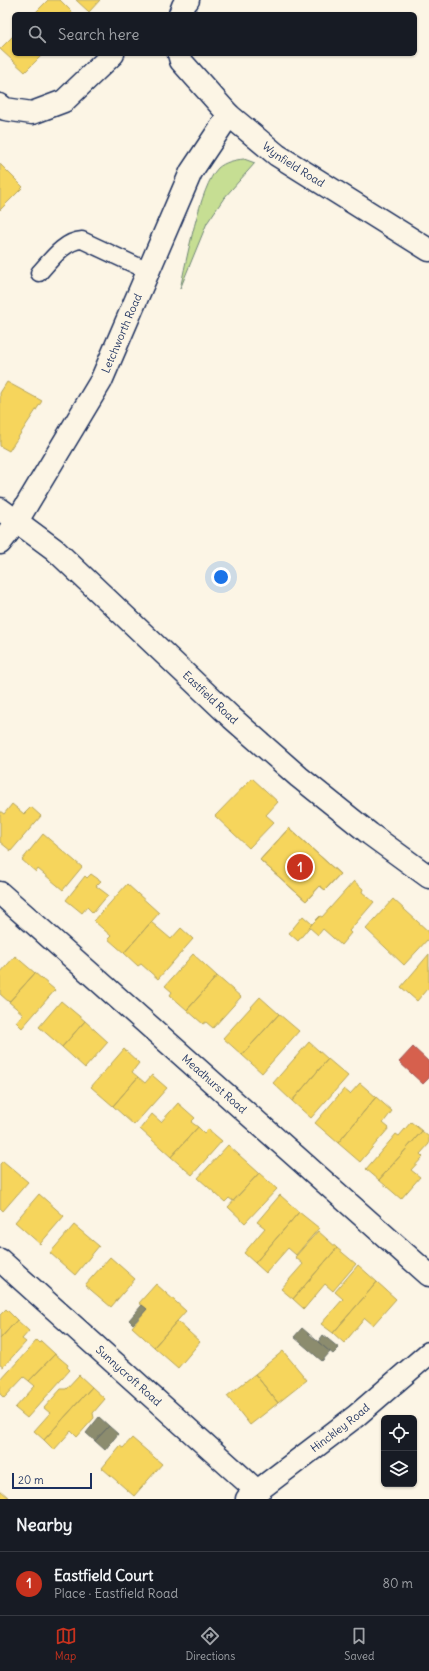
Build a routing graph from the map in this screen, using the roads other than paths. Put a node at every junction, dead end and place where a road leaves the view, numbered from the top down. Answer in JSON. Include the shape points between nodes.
{"nodes":[{"id":1,"x":188,"y":0,"type":"edge"},
{"id":2,"x":181,"y":12,"type":"edge"},
{"id":3,"x":111,"y":56,"type":"edge"},
{"id":4,"x":180,"y":56,"type":"edge"},
{"id":5,"x":0,"y":106,"type":"edge"},
{"id":6,"x":229,"y":115,"type":"junction"},
{"id":7,"x":429,"y":250,"type":"edge"},
{"id":8,"x":148,"y":272,"type":"junction"},
{"id":9,"x":39,"y":273,"type":"dead end"},
{"id":10,"x":8,"y":515,"type":"edge"},
{"id":11,"x":0,"y":543,"type":"edge"},
{"id":12,"x":429,"y":877,"type":"edge"},
{"id":13,"x":0,"y":893,"type":"edge"},
{"id":14,"x":0,"y":1260,"type":"edge"},
{"id":15,"x":429,"y":1275,"type":"edge"},
{"id":16,"x":429,"y":1353,"type":"edge"},
{"id":17,"x":252,"y":1495,"type":"edge"}],
"edges":[{"from":1,"to":2,"type":"street"},
{"from":3,"to":5,"type":"street","via":[[64,101],[32,114]]},
{"from":4,"to":6,"type":"street","name":"Wynfield Road","via":[[181,61]]},
{"from":6,"to":7,"type":"street","name":"Wynfield Road","via":[[277,154]]},
{"from":6,"to":8,"type":"street","name":"Letchworth Road","via":[[191,172]]},
{"from":8,"to":9,"type":"lane","via":[[82,240],[74,240]]},
{"from":8,"to":10,"type":"street","name":"Letchworth Road","via":[[101,381]]},
{"from":10,"to":11,"type":"street","name":"Letchworth Road"},
{"from":10,"to":12,"type":"street","name":"Eastfield Road","via":[[54,549],[226,712],[299,777]]},
{"from":13,"to":15,"type":"street","name":"Meadhurst Road"},
{"from":14,"to":17,"type":"street","name":"Sunnycroft Road"},
{"from":16,"to":17,"type":"street","name":"Hinckley Road","via":[[356,1416]]}]}
